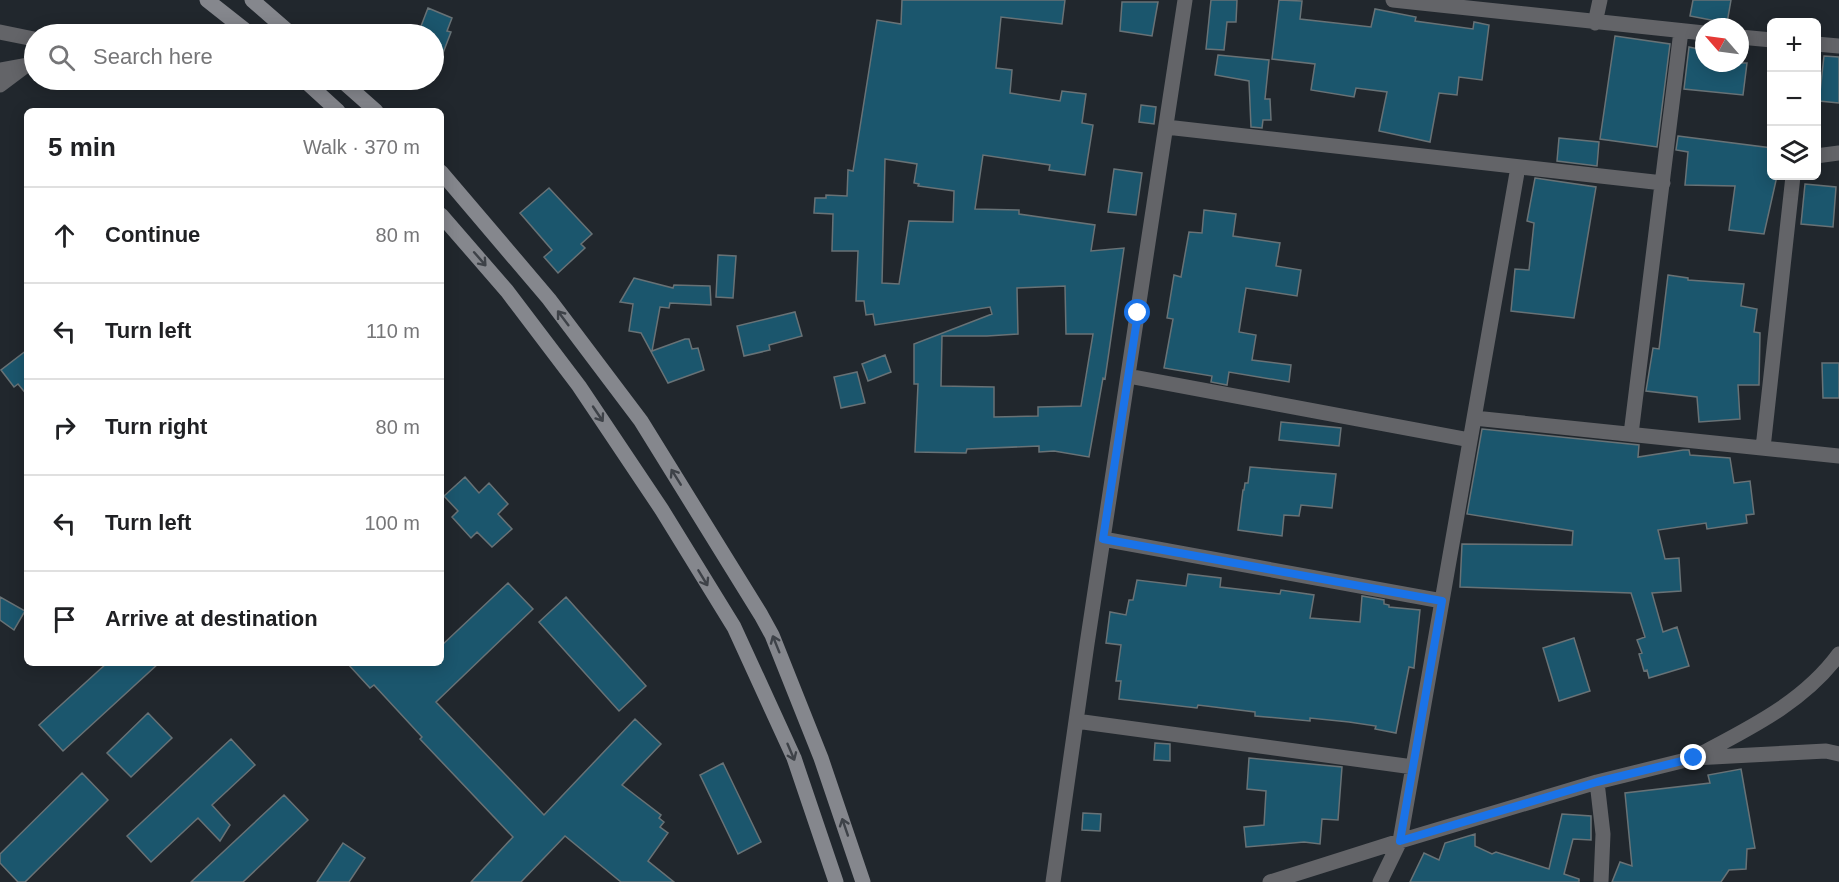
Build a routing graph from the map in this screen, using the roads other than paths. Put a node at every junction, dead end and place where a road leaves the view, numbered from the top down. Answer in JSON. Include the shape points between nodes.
{"nodes":[{"id":1,"x":207,"y":0,"type":"edge"},
{"id":2,"x":252,"y":0,"type":"edge"},
{"id":3,"x":1185,"y":0,"type":"edge"},
{"id":4,"x":1393,"y":0,"type":"edge"},
{"id":5,"x":1600,"y":0,"type":"edge"},
{"id":6,"x":1450,"y":3,"type":"edge"},
{"id":7,"x":1595,"y":23,"type":"junction"},
{"id":8,"x":237,"y":24,"type":"edge"},
{"id":9,"x":280,"y":24,"type":"edge"},
{"id":10,"x":1681,"y":31,"type":"junction"},
{"id":11,"x":0,"y":32,"type":"edge"},
{"id":12,"x":1695,"y":32,"type":"edge"},
{"id":13,"x":24,"y":37,"type":"edge"},
{"id":14,"x":1749,"y":38,"type":"edge"},
{"id":15,"x":1767,"y":40,"type":"edge"},
{"id":16,"x":1821,"y":44,"type":"edge"},
{"id":17,"x":1839,"y":46,"type":"edge"},
{"id":18,"x":24,"y":66,"type":"edge"},
{"id":19,"x":24,"y":69,"type":"edge"},
{"id":20,"x":0,"y":70,"type":"edge"},
{"id":21,"x":0,"y":85,"type":"edge"},
{"id":22,"x":315,"y":90,"type":"edge"},
{"id":23,"x":352,"y":90,"type":"edge"},
{"id":24,"x":335,"y":108,"type":"edge"},
{"id":25,"x":373,"y":108,"type":"edge"},
{"id":26,"x":1166,"y":127,"type":"junction"},
{"id":27,"x":1839,"y":153,"type":"edge"},
{"id":28,"x":1821,"y":155,"type":"edge"},
{"id":29,"x":1518,"y":167,"type":"junction"},
{"id":30,"x":444,"y":176,"type":"edge"},
{"id":31,"x":1793,"y":180,"type":"edge"},
{"id":32,"x":1663,"y":183,"type":"junction"},
{"id":33,"x":444,"y":218,"type":"edge"},
{"id":34,"x":1128,"y":376,"type":"junction"},
{"id":35,"x":1474,"y":418,"type":"junction"},
{"id":36,"x":1631,"y":434,"type":"junction"},
{"id":37,"x":1470,"y":440,"type":"junction"},
{"id":38,"x":1763,"y":448,"type":"junction"},
{"id":39,"x":1839,"y":456,"type":"edge"},
{"id":40,"x":1103,"y":539,"type":"junction"},
{"id":41,"x":1442,"y":601,"type":"junction"},
{"id":42,"x":1839,"y":654,"type":"edge"},
{"id":43,"x":1076,"y":721,"type":"junction"},
{"id":44,"x":1839,"y":754,"type":"edge"},
{"id":45,"x":1694,"y":758,"type":"junction"},
{"id":46,"x":1413,"y":767,"type":"junction"},
{"id":47,"x":1597,"y":782,"type":"junction"},
{"id":48,"x":1400,"y":841,"type":"junction"},
{"id":49,"x":836,"y":882,"type":"edge"},
{"id":50,"x":863,"y":882,"type":"edge"},
{"id":51,"x":1053,"y":882,"type":"edge"},
{"id":52,"x":1270,"y":882,"type":"edge"},
{"id":53,"x":1380,"y":882,"type":"edge"},
{"id":54,"x":1601,"y":882,"type":"edge"}],
"edges":[{"from":1,"to":8,"type":"street"},
{"from":2,"to":9,"type":"street"},
{"from":3,"to":26,"type":"street"},
{"from":4,"to":6,"type":"street"},
{"from":5,"to":7,"type":"street"},
{"from":6,"to":7,"type":"street"},
{"from":7,"to":10,"type":"street"},
{"from":10,"to":12,"type":"street"},
{"from":10,"to":32,"type":"street"},
{"from":11,"to":13,"type":"street"},
{"from":14,"to":15,"type":"street"},
{"from":16,"to":17,"type":"street"},
{"from":18,"to":20,"type":"street"},
{"from":19,"to":21,"type":"street"},
{"from":22,"to":24,"type":"street"},
{"from":23,"to":25,"type":"street"},
{"from":26,"to":29,"type":"street"},
{"from":26,"to":34,"type":"street"},
{"from":27,"to":28,"type":"street"},
{"from":29,"to":32,"type":"street"},
{"from":29,"to":35,"type":"street"},
{"from":50,"to":30,"type":"street","one_way":true,"via":[[821,758],[761,615],[641,421],[549,299]]},
{"from":31,"to":38,"type":"street"},
{"from":32,"to":36,"type":"street"},
{"from":33,"to":49,"type":"street","one_way":true,"via":[[507,291],[579,386],[734,627],[794,758]]},
{"from":34,"to":37,"type":"street"},
{"from":34,"to":40,"type":"street"},
{"from":35,"to":36,"type":"street"},
{"from":35,"to":37,"type":"street"},
{"from":36,"to":38,"type":"street"},
{"from":37,"to":41,"type":"street"},
{"from":38,"to":39,"type":"street"},
{"from":40,"to":41,"type":"street"},
{"from":40,"to":43,"type":"street"},
{"from":41,"to":46,"type":"street"},
{"from":42,"to":45,"type":"street","via":[[1796,699]]},
{"from":43,"to":46,"type":"street"},
{"from":43,"to":51,"type":"street"},
{"from":44,"to":45,"type":"street","via":[[1826,751]]},
{"from":45,"to":47,"type":"street"},
{"from":46,"to":48,"type":"street"},
{"from":47,"to":48,"type":"street"},
{"from":47,"to":54,"type":"street","via":[[1603,834]]},
{"from":48,"to":52,"type":"street"},
{"from":48,"to":53,"type":"street"}]}
